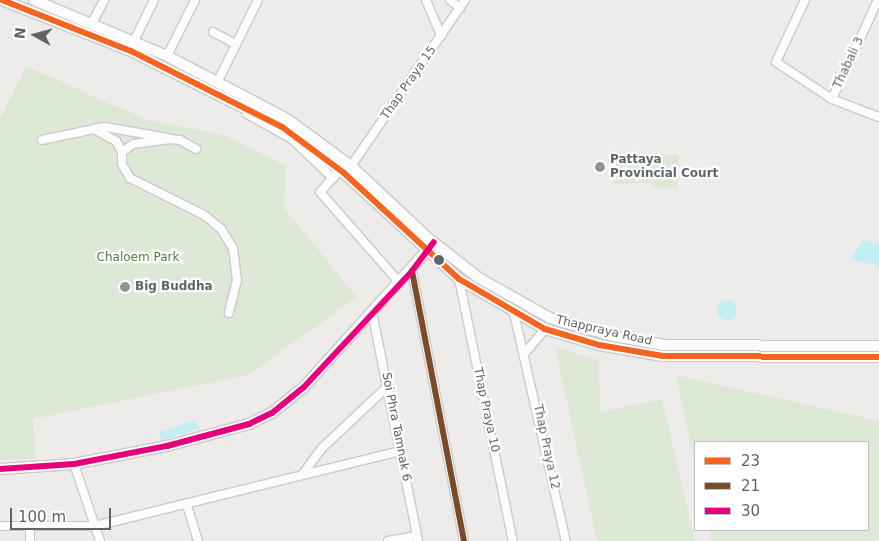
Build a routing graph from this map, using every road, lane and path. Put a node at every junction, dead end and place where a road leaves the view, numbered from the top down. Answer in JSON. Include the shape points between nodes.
{"nodes":[{"id":1,"x":2,"y":0,"type":"edge"},
{"id":2,"x":34,"y":0,"type":"edge"},
{"id":3,"x":104,"y":0,"type":"edge"},
{"id":4,"x":154,"y":0,"type":"edge"},
{"id":5,"x":195,"y":0,"type":"edge"},
{"id":6,"x":258,"y":0,"type":"edge"},
{"id":7,"x":426,"y":0,"type":"edge"},
{"id":8,"x":450,"y":0,"type":"edge"},
{"id":9,"x":465,"y":0,"type":"edge"},
{"id":10,"x":805,"y":0,"type":"edge"},
{"id":11,"x":878,"y":0,"type":"edge"},
{"id":12,"x":460,"y":8,"type":"junction"},
{"id":13,"x":92,"y":23,"type":"junction"},
{"id":14,"x":213,"y":32,"type":"dead end"},
{"id":15,"x":441,"y":36,"type":"junction"},
{"id":16,"x":134,"y":41,"type":"junction"},
{"id":17,"x":236,"y":44,"type":"junction"},
{"id":18,"x":167,"y":56,"type":"junction"},
{"id":19,"x":218,"y":81,"type":"junction"},
{"id":20,"x":832,"y":99,"type":"junction"},
{"id":21,"x":879,"y":116,"type":"edge"},
{"id":22,"x":94,"y":129,"type":"junction"},
{"id":23,"x":170,"y":139,"type":"junction"},
{"id":24,"x":42,"y":140,"type":"dead end"},
{"id":25,"x":196,"y":148,"type":"dead end"},
{"id":26,"x":122,"y":152,"type":"junction"},
{"id":27,"x":351,"y":166,"type":"junction"},
{"id":28,"x":337,"y":174,"type":"junction"},
{"id":29,"x":434,"y":242,"type":"junction"},
{"id":30,"x":427,"y":251,"type":"junction"},
{"id":31,"x":412,"y":271,"type":"junction"},
{"id":32,"x":479,"y":278,"type":"junction"},
{"id":33,"x":459,"y":279,"type":"junction"},
{"id":34,"x":400,"y":283,"type":"junction"},
{"id":35,"x":473,"y":289,"type":"junction"},
{"id":36,"x":372,"y":312,"type":"junction"},
{"id":37,"x":229,"y":313,"type":"dead end"},
{"id":38,"x":514,"y":313,"type":"junction"},
{"id":39,"x":545,"y":329,"type":"junction"},
{"id":40,"x":602,"y":332,"type":"junction"},
{"id":41,"x":614,"y":336,"type":"junction"},
{"id":42,"x":599,"y":345,"type":"junction"},
{"id":43,"x":879,"y":346,"type":"edge"},
{"id":44,"x":780,"y":347,"type":"junction"},
{"id":45,"x":612,"y":348,"type":"junction"},
{"id":46,"x":525,"y":353,"type":"junction"},
{"id":47,"x":879,"y":357,"type":"edge"},
{"id":48,"x":781,"y":358,"type":"junction"},
{"id":49,"x":388,"y":386,"type":"junction"},
{"id":50,"x":401,"y":451,"type":"junction"},
{"id":51,"x":74,"y":464,"type":"junction"},
{"id":52,"x":0,"y":469,"type":"edge"},
{"id":53,"x":303,"y":474,"type":"junction"},
{"id":54,"x":187,"y":504,"type":"junction"},
{"id":55,"x":0,"y":526,"type":"edge"},
{"id":56,"x":30,"y":526,"type":"junction"},
{"id":57,"x":95,"y":526,"type":"junction"},
{"id":58,"x":418,"y":538,"type":"edge"},
{"id":59,"x":30,"y":541,"type":"edge"},
{"id":60,"x":100,"y":541,"type":"edge"},
{"id":61,"x":198,"y":541,"type":"edge"},
{"id":62,"x":388,"y":541,"type":"edge"},
{"id":63,"x":464,"y":541,"type":"edge"},
{"id":64,"x":513,"y":541,"type":"edge"},
{"id":65,"x":566,"y":541,"type":"edge"}],
"edges":[{"from":1,"to":28,"type":"main road","name":"Thappraya Road","via":[[92,34],[237,103],[282,127]]},
{"from":2,"to":13,"type":"main road","name":"Thappraya Road"},
{"from":3,"to":13,"type":"street"},
{"from":4,"to":16,"type":"street"},
{"from":5,"to":18,"type":"street"},
{"from":6,"to":17,"type":"street"},
{"from":7,"to":15,"type":"street"},
{"from":8,"to":12,"type":"street"},
{"from":9,"to":12,"type":"street","name":"Thap Praya 15"},
{"from":10,"to":20,"type":"street","via":[[776,62]]},
{"from":11,"to":20,"type":"street","name":"Thabali 3"},
{"from":12,"to":15,"type":"street","name":"Thap Praya 15"},
{"from":13,"to":16,"type":"main road","name":"Thappraya Road"},
{"from":14,"to":17,"type":"street"},
{"from":15,"to":27,"type":"street","name":"Thap Praya 15"},
{"from":16,"to":18,"type":"main road","name":"Thappraya Road"},
{"from":17,"to":19,"type":"street"},
{"from":18,"to":19,"type":"main road","name":"Thappraya Road"},
{"from":19,"to":27,"type":"main road","name":"Thappraya Road","via":[[287,119]]},
{"from":20,"to":21,"type":"street"},
{"from":22,"to":23,"type":"street","via":[[105,127]]},
{"from":22,"to":24,"type":"street"},
{"from":22,"to":26,"type":"street","via":[[116,141]]},
{"from":23,"to":25,"type":"street"},
{"from":23,"to":26,"type":"street","via":[[133,144]]},
{"from":26,"to":37,"type":"street","via":[[122,164],[130,178],[204,215],[226,236],[233,248],[237,280]]},
{"from":27,"to":29,"type":"main road","name":"Thappraya Road"},
{"from":28,"to":30,"type":"main road","name":"Thappraya Road"},
{"from":28,"to":34,"type":"street","via":[[320,192]]},
{"from":29,"to":30,"type":"main road"},
{"from":29,"to":32,"type":"main road","name":"Thappraya Road"},
{"from":30,"to":31,"type":"main road"},
{"from":30,"to":33,"type":"main road","name":"Thappraya Road"},
{"from":31,"to":34,"type":"main road"},
{"from":31,"to":63,"type":"street"},
{"from":32,"to":35,"type":"main road"},
{"from":32,"to":40,"type":"main road","name":"Thappraya Road","via":[[550,318]]},
{"from":33,"to":35,"type":"main road","name":"Thappraya Road"},
{"from":33,"to":64,"type":"street","name":"Thap Praya 10"},
{"from":34,"to":36,"type":"main road"},
{"from":35,"to":38,"type":"main road","name":"Thappraya Road"},
{"from":36,"to":49,"type":"street","name":"Soi Phra Tamnak 6"},
{"from":36,"to":51,"type":"main road","via":[[300,391],[267,415],[249,424],[166,446]]},
{"from":38,"to":39,"type":"main road","name":"Thappraya Road"},
{"from":38,"to":46,"type":"street","name":"Thap Praya 12"},
{"from":39,"to":42,"type":"main road","name":"Thappraya Road"},
{"from":39,"to":46,"type":"street"},
{"from":40,"to":41,"type":"main road","name":"Thappraya Road"},
{"from":40,"to":42,"type":"main road"},
{"from":41,"to":44,"type":"main road","name":"Thappraya Road","via":[[664,345]]},
{"from":41,"to":45,"type":"main road"},
{"from":42,"to":45,"type":"main road","name":"Thappraya Road"},
{"from":43,"to":44,"type":"main road","name":"Thappraya Road"},
{"from":44,"to":48,"type":"main road"},
{"from":45,"to":48,"type":"main road","name":"Thappraya Road","via":[[663,356]]},
{"from":46,"to":65,"type":"street","name":"Thap Praya 12"},
{"from":47,"to":48,"type":"main road","name":"Thappraya Road"},
{"from":49,"to":50,"type":"street","name":"Soi Phra Tamnak 6"},
{"from":49,"to":53,"type":"street","via":[[321,449]]},
{"from":50,"to":53,"type":"street"},
{"from":50,"to":58,"type":"street","name":"Soi Phra Tamnak 6"},
{"from":51,"to":52,"type":"main road"},
{"from":51,"to":57,"type":"street"},
{"from":53,"to":54,"type":"street"},
{"from":54,"to":57,"type":"street"},
{"from":54,"to":61,"type":"street"},
{"from":55,"to":56,"type":"street"},
{"from":56,"to":57,"type":"street"},
{"from":56,"to":59,"type":"street"},
{"from":57,"to":60,"type":"street"},
{"from":58,"to":62,"type":"street"}]}
